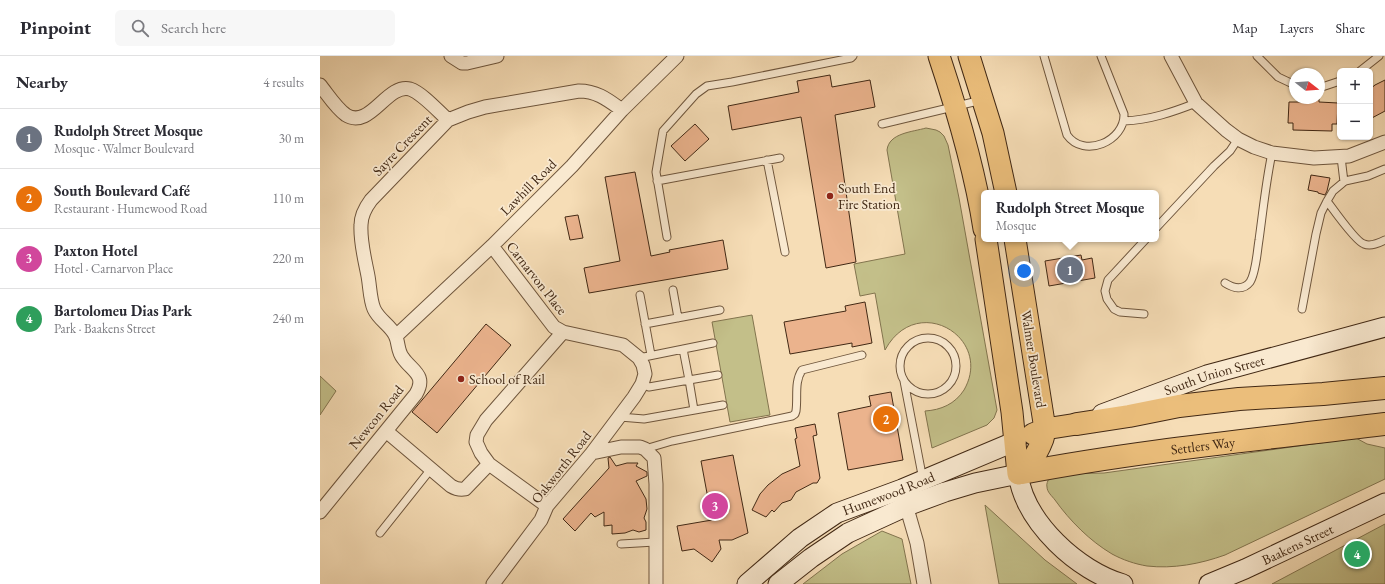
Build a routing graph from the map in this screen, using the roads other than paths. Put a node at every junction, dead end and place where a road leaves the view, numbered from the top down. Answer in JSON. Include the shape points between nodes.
{"nodes":[{"id":1,"x":451,"y":56,"type":"edge"},
{"id":2,"x":497,"y":56,"type":"edge"},
{"id":3,"x":677,"y":56,"type":"edge"},
{"id":4,"x":853,"y":56,"type":"edge"},
{"id":5,"x":939,"y":56,"type":"edge"},
{"id":6,"x":969,"y":56,"type":"edge"},
{"id":7,"x":1044,"y":56,"type":"edge"},
{"id":8,"x":1101,"y":56,"type":"edge"},
{"id":9,"x":1171,"y":56,"type":"edge"},
{"id":10,"x":1257,"y":56,"type":"edge"},
{"id":11,"x":1379,"y":56,"type":"edge"},
{"id":12,"x":1364,"y":68,"type":"edge"},
{"id":13,"x":1289,"y":82,"type":"edge"},
{"id":14,"x":1337,"y":82,"type":"edge"},
{"id":15,"x":320,"y":85,"type":"edge"},
{"id":16,"x":1325,"y":86,"type":"edge"},
{"id":17,"x":984,"y":100,"type":"junction"},
{"id":18,"x":1196,"y":103,"type":"junction"},
{"id":19,"x":957,"y":107,"type":"junction"},
{"id":20,"x":622,"y":110,"type":"junction"},
{"id":21,"x":448,"y":120,"type":"junction"},
{"id":22,"x":1124,"y":121,"type":"junction"},
{"id":23,"x":882,"y":124,"type":"dead end"},
{"id":24,"x":1238,"y":139,"type":"junction"},
{"id":25,"x":1385,"y":142,"type":"edge"},
{"id":26,"x":1272,"y":152,"type":"junction"},
{"id":27,"x":1341,"y":157,"type":"junction"},
{"id":28,"x":780,"y":158,"type":"dead end"},
{"id":29,"x":767,"y":160,"type":"junction"},
{"id":30,"x":1385,"y":169,"type":"edge"},
{"id":31,"x":657,"y":181,"type":"junction"},
{"id":32,"x":1344,"y":182,"type":"junction"},
{"id":33,"x":1005,"y":190,"type":"edge"},
{"id":34,"x":1327,"y":201,"type":"junction"},
{"id":35,"x":981,"y":214,"type":"edge"},
{"id":36,"x":1159,"y":225,"type":"edge"},
{"id":37,"x":667,"y":237,"type":"dead end"},
{"id":38,"x":1385,"y":240,"type":"edge"},
{"id":39,"x":986,"y":242,"type":"edge"},
{"id":40,"x":1015,"y":242,"type":"edge"},
{"id":41,"x":1143,"y":242,"type":"edge"},
{"id":42,"x":492,"y":246,"type":"junction"},
{"id":43,"x":785,"y":252,"type":"dead end"},
{"id":44,"x":1225,"y":283,"type":"dead end"},
{"id":45,"x":673,"y":290,"type":"dead end"},
{"id":46,"x":640,"y":295,"type":"dead end"},
{"id":47,"x":1302,"y":309,"type":"dead end"},
{"id":48,"x":720,"y":310,"type":"dead end"},
{"id":49,"x":1144,"y":314,"type":"dead end"},
{"id":50,"x":678,"y":318,"type":"junction"},
{"id":51,"x":645,"y":324,"type":"junction"},
{"id":52,"x":1385,"y":327,"type":"edge"},
{"id":53,"x":563,"y":332,"type":"junction"},
{"id":54,"x":396,"y":336,"type":"junction"},
{"id":55,"x":713,"y":343,"type":"dead end"},
{"id":56,"x":683,"y":349,"type":"junction"},
{"id":57,"x":862,"y":355,"type":"dead end"},
{"id":58,"x":644,"y":359,"type":"junction"},
{"id":59,"x":718,"y":375,"type":"dead end"},
{"id":60,"x":689,"y":380,"type":"junction"},
{"id":61,"x":904,"y":381,"type":"junction"},
{"id":62,"x":642,"y":384,"type":"junction"},
{"id":63,"x":1385,"y":388,"type":"edge"},
{"id":64,"x":723,"y":404,"type":"dead end"},
{"id":65,"x":694,"y":410,"type":"junction"},
{"id":66,"x":620,"y":417,"type":"junction"},
{"id":67,"x":1077,"y":424,"type":"junction"},
{"id":68,"x":1385,"y":424,"type":"edge"},
{"id":69,"x":1045,"y":429,"type":"junction"},
{"id":70,"x":386,"y":430,"type":"junction"},
{"id":71,"x":1016,"y":441,"type":"junction"},
{"id":72,"x":645,"y":449,"type":"junction"},
{"id":73,"x":592,"y":453,"type":"junction"},
{"id":74,"x":489,"y":464,"type":"junction"},
{"id":75,"x":431,"y":469,"type":"junction"},
{"id":76,"x":1020,"y":473,"type":"junction"},
{"id":77,"x":923,"y":480,"type":"junction"},
{"id":78,"x":904,"y":497,"type":"junction"},
{"id":79,"x":1385,"y":503,"type":"edge"},
{"id":80,"x":547,"y":506,"type":"junction"},
{"id":81,"x":320,"y":512,"type":"edge"},
{"id":82,"x":380,"y":533,"type":"dead end"},
{"id":83,"x":655,"y":542,"type":"junction"},
{"id":84,"x":621,"y":544,"type":"dead end"},
{"id":85,"x":493,"y":584,"type":"edge"},
{"id":86,"x":656,"y":584,"type":"edge"},
{"id":87,"x":748,"y":584,"type":"edge"},
{"id":88,"x":778,"y":584,"type":"edge"},
{"id":89,"x":924,"y":584,"type":"edge"},
{"id":90,"x":1123,"y":584,"type":"edge"},
{"id":91,"x":1209,"y":584,"type":"edge"}],
"edges":[{"from":1,"to":2,"type":"street","via":[[462,63]]},
{"from":3,"to":20,"type":"street","name":"Lawhill Road"},
{"from":4,"to":31,"type":"lane","via":[[707,86],[696,94],[663,131],[656,172]]},
{"from":5,"to":19,"type":"main road"},
{"from":6,"to":17,"type":"main road"},
{"from":7,"to":22,"type":"lane","via":[[1071,141],[1087,147],[1106,142],[1118,133]]},
{"from":8,"to":22,"type":"lane","via":[[1124,114]]},
{"from":9,"to":18,"type":"street"},
{"from":10,"to":13,"type":"lane","via":[[1278,77]]},
{"from":11,"to":12,"type":"lane"},
{"from":14,"to":16,"type":"lane"},
{"from":15,"to":21,"type":"street","via":[[350,117],[365,115],[397,90],[405,88],[417,92]]},
{"from":17,"to":19,"type":"lane"},
{"from":17,"to":33,"type":"main road"},
{"from":18,"to":22,"type":"lane","via":[[1158,116]]},
{"from":18,"to":24,"type":"street"},
{"from":19,"to":23,"type":"lane"},
{"from":19,"to":35,"type":"main road"},
{"from":20,"to":21,"type":"street","name":"Sayre Crescent","via":[[601,95],[579,91],[485,107]]},
{"from":20,"to":42,"type":"street","name":"Lawhill Road","via":[[572,166]]},
{"from":21,"to":54,"type":"street","name":"Sayre Crescent","via":[[371,200],[362,214],[360,226],[374,309]]},
{"from":24,"to":26,"type":"street"},
{"from":24,"to":36,"type":"lane","via":[[1230,151]]},
{"from":25,"to":27,"type":"street"},
{"from":26,"to":27,"type":"street","via":[[1314,158]]},
{"from":26,"to":44,"type":"lane","via":[[1252,277],[1246,286],[1240,288]]},
{"from":27,"to":32,"type":"lane"},
{"from":28,"to":29,"type":"lane"},
{"from":29,"to":31,"type":"lane"},
{"from":29,"to":43,"type":"lane"},
{"from":30,"to":32,"type":"lane"},
{"from":31,"to":37,"type":"lane"},
{"from":32,"to":34,"type":"lane","via":[[1333,191]]},
{"from":34,"to":38,"type":"lane","via":[[1360,242],[1369,245]]},
{"from":34,"to":47,"type":"lane","via":[[1316,234]]},
{"from":39,"to":71,"type":"main road","name":"Walmer Boulevard"},
{"from":40,"to":69,"type":"main road","name":"Walmer Boulevard"},
{"from":41,"to":49,"type":"lane","via":[[1108,280],[1105,291],[1114,309]]},
{"from":42,"to":53,"type":"street","name":"Carnarvon Place","via":[[548,320]]},
{"from":42,"to":54,"type":"street","name":"Lawhill Road"},
{"from":45,"to":50,"type":"lane"},
{"from":46,"to":51,"type":"lane"},
{"from":48,"to":50,"type":"lane"},
{"from":50,"to":51,"type":"lane"},
{"from":51,"to":58,"type":"lane"},
{"from":52,"to":67,"type":"street","name":"South Union Street","via":[[1207,375]]},
{"from":53,"to":58,"type":"street","name":"Carnarvon Place","via":[[623,345]]},
{"from":53,"to":74,"type":"street","via":[[481,426],[476,442]]},
{"from":54,"to":70,"type":"street","name":"Newcon Road","via":[[399,352],[416,372],[420,384],[416,394]]},
{"from":55,"to":56,"type":"lane"},
{"from":56,"to":58,"type":"lane"},
{"from":56,"to":60,"type":"lane"},
{"from":57,"to":72,"type":"lane","via":[[802,370],[797,382],[796,411],[792,416]]},
{"from":58,"to":62,"type":"street","via":[[645,374]]},
{"from":59,"to":60,"type":"lane"},
{"from":60,"to":62,"type":"lane","via":[[649,387]]},
{"from":60,"to":65,"type":"lane"},
{"from":61,"to":61,"type":"lane","via":[[899,367],[903,352],[913,341],[927,337],[942,340],[952,351],[957,365],[953,379],[943,390],[929,395],[914,391]]},
{"from":61,"to":77,"type":"lane"},
{"from":62,"to":66,"type":"street","name":"Oakworth Road"},
{"from":63,"to":67,"type":"highway","via":[[1179,406]]},
{"from":64,"to":65,"type":"lane"},
{"from":65,"to":66,"type":"lane","via":[[644,419]]},
{"from":66,"to":73,"type":"street","name":"Oakworth Road"},
{"from":67,"to":69,"type":"main road","name":"South Union Street"},
{"from":68,"to":76,"type":"highway","name":"Settlers Way","via":[[1182,448]]},
{"from":69,"to":71,"type":"main road","name":"Humewood Road"},
{"from":69,"to":76,"type":"main road","name":"Walmer Boulevard","via":[[1043,440],[1027,468]]},
{"from":70,"to":75,"type":"street"},
{"from":70,"to":81,"type":"street","name":"Newcon Road"},
{"from":71,"to":76,"type":"main road","name":"Walmer Boulevard"},
{"from":71,"to":77,"type":"street","name":"Humewood Road"},
{"from":72,"to":73,"type":"street","via":[[621,447]]},
{"from":72,"to":83,"type":"street","via":[[654,458]]},
{"from":73,"to":80,"type":"street","name":"Oakworth Road"},
{"from":74,"to":75,"type":"street","via":[[466,489],[461,490]]},
{"from":74,"to":80,"type":"street"},
{"from":75,"to":82,"type":"lane"},
{"from":76,"to":78,"type":"street","name":"Humewood Road","via":[[945,492]]},
{"from":76,"to":90,"type":"street","via":[[1020,486],[1027,504],[1057,542],[1070,556],[1094,572]]},
{"from":77,"to":78,"type":"street","name":"Humewood Road"},
{"from":78,"to":87,"type":"street","name":"Humewood Road","via":[[837,514],[800,538]]},
{"from":78,"to":88,"type":"street","name":"Humewood Road","via":[[848,533]]},
{"from":78,"to":89,"type":"street","via":[[917,543]]},
{"from":79,"to":91,"type":"street","name":"Baakens Street"},
{"from":80,"to":85,"type":"street","name":"Oakworth Road","via":[[541,520]]},
{"from":83,"to":84,"type":"lane"},
{"from":83,"to":86,"type":"street"}]}
